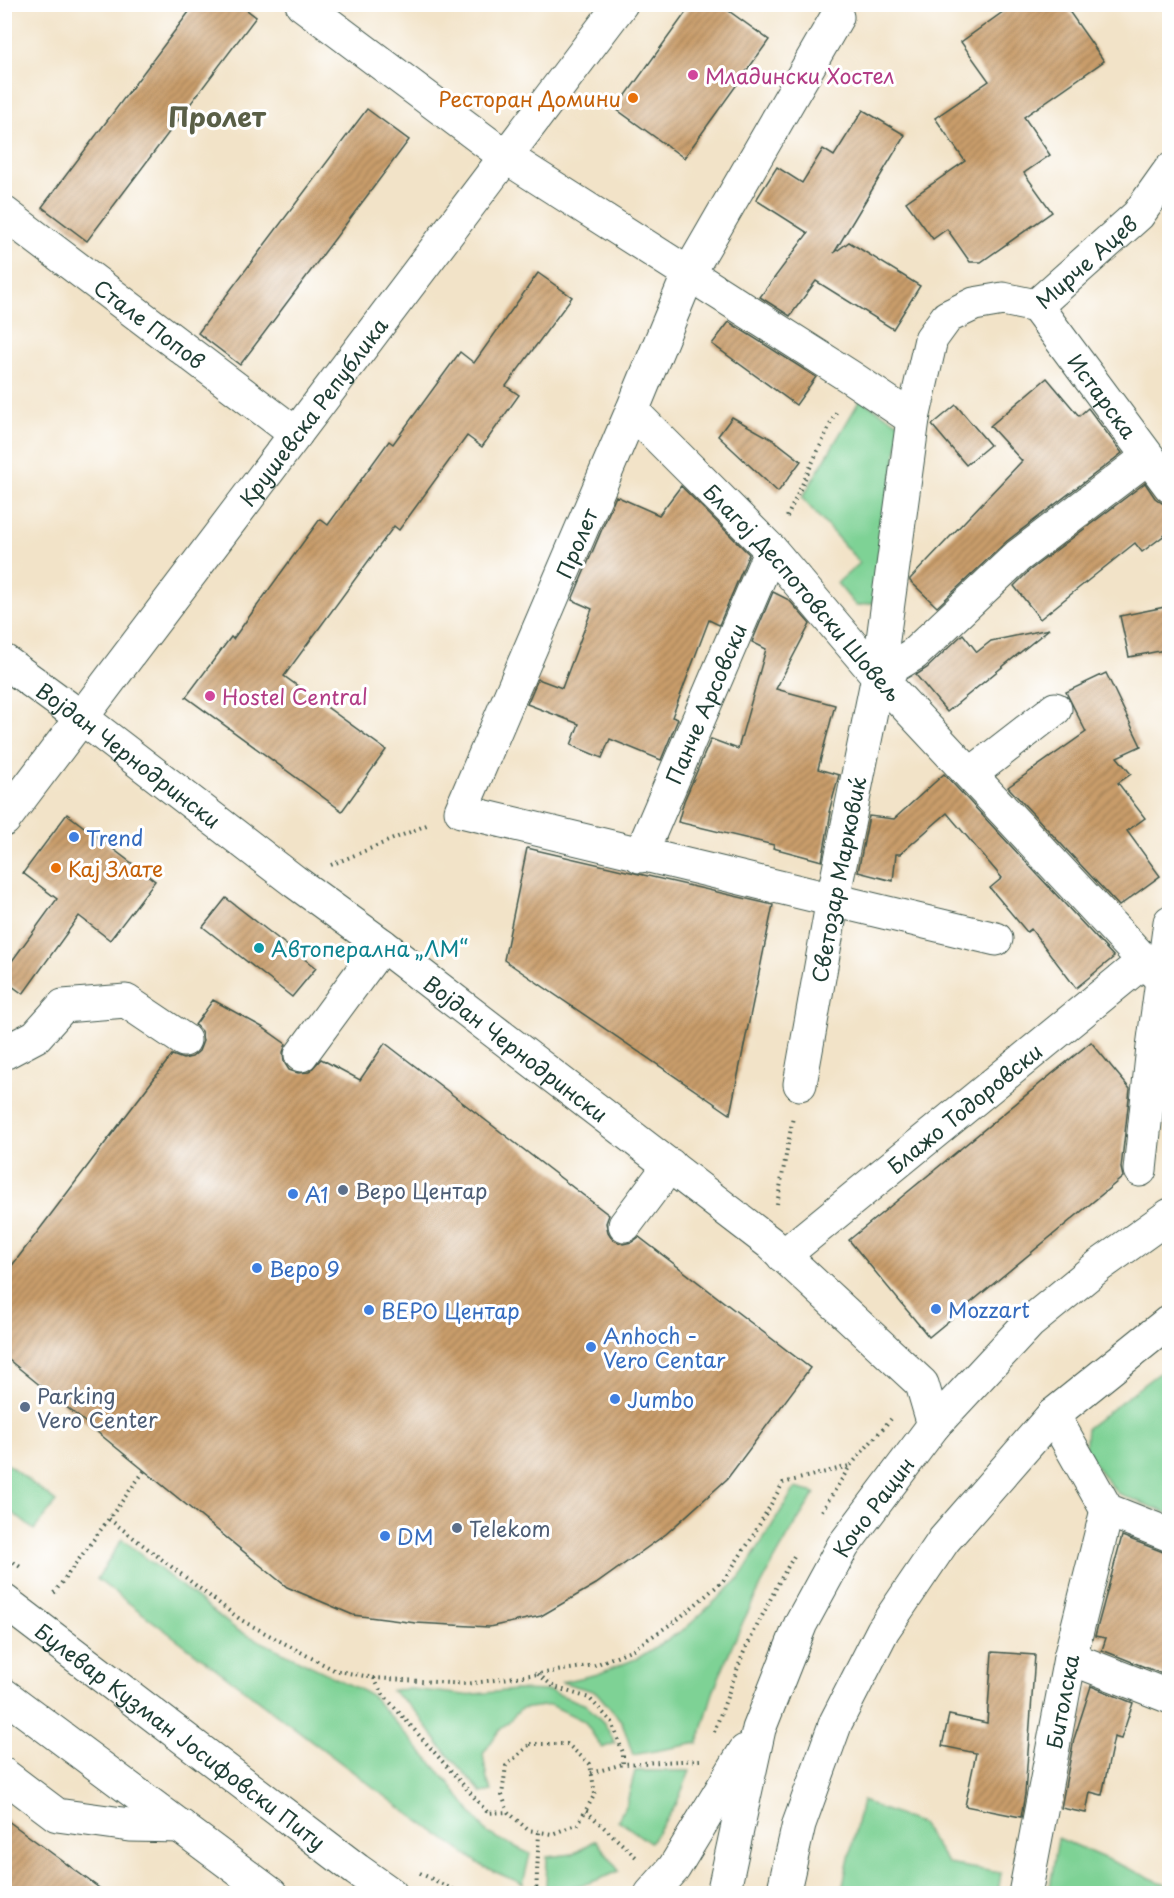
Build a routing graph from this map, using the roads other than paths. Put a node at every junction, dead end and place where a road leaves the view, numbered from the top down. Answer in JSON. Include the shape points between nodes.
{"nodes":[{"id":1,"x":302,"y":4,"type":"edge"},
{"id":2,"x":621,"y":4,"type":"edge"},
{"id":3,"x":837,"y":17,"type":"dead end"},
{"id":4,"x":506,"y":157,"type":"junction"},
{"id":5,"x":1170,"y":170,"type":"edge"},
{"id":6,"x":4,"y":213,"type":"edge"},
{"id":7,"x":689,"y":273,"type":"junction"},
{"id":8,"x":1036,"y":306,"type":"junction"},
{"id":9,"x":632,"y":411,"type":"junction"},
{"id":10,"x":913,"y":419,"type":"junction"},
{"id":11,"x":296,"y":434,"type":"junction"},
{"id":12,"x":1148,"y":457,"type":"junction"},
{"id":13,"x":1170,"y":486,"type":"edge"},
{"id":14,"x":771,"y":550,"type":"junction"},
{"id":15,"x":4,"y":661,"type":"edge"},
{"id":16,"x":878,"y":676,"type":"junction"},
{"id":17,"x":1055,"y":709,"type":"dead end"},
{"id":18,"x":82,"y":718,"type":"junction"},
{"id":19,"x":971,"y":774,"type":"junction"},
{"id":20,"x":4,"y":820,"type":"edge"},
{"id":21,"x":640,"y":856,"type":"junction"},
{"id":22,"x":832,"y":899,"type":"junction"},
{"id":23,"x":1169,"y":924,"type":"edge"},
{"id":24,"x":996,"y":939,"type":"dead end"},
{"id":25,"x":382,"y":945,"type":"junction"},
{"id":26,"x":1153,"y":970,"type":"junction"},
{"id":27,"x":184,"y":1040,"type":"dead end"},
{"id":28,"x":4,"y":1053,"type":"edge"},
{"id":29,"x":301,"y":1055,"type":"dead end"},
{"id":30,"x":800,"y":1084,"type":"road end"},
{"id":31,"x":670,"y":1165,"type":"junction"},
{"id":32,"x":1140,"y":1170,"type":"dead end"},
{"id":33,"x":1170,"y":1215,"type":"edge"},
{"id":34,"x":625,"y":1225,"type":"dead end"},
{"id":35,"x":777,"y":1249,"type":"junction"},
{"id":36,"x":1170,"y":1321,"type":"edge"},
{"id":37,"x":1053,"y":1415,"type":"junction"},
{"id":38,"x":934,"y":1425,"type":"junction"},
{"id":39,"x":1107,"y":1510,"type":"junction"},
{"id":40,"x":1170,"y":1535,"type":"edge"},
{"id":41,"x":4,"y":1601,"type":"edge"},
{"id":42,"x":1070,"y":1658,"type":"junction"},
{"id":43,"x":4,"y":1695,"type":"edge"},
{"id":44,"x":1170,"y":1697,"type":"edge"},
{"id":45,"x":759,"y":1729,"type":"junction"},
{"id":46,"x":4,"y":1775,"type":"edge"},
{"id":47,"x":181,"y":1826,"type":"junction"},
{"id":48,"x":357,"y":1870,"type":"junction"},
{"id":49,"x":271,"y":1893,"type":"edge"},
{"id":50,"x":391,"y":1893,"type":"edge"},
{"id":51,"x":410,"y":1893,"type":"edge"},
{"id":52,"x":651,"y":1893,"type":"edge"},
{"id":53,"x":723,"y":1893,"type":"edge"},
{"id":54,"x":783,"y":1893,"type":"edge"},
{"id":55,"x":1025,"y":1893,"type":"edge"}],
"edges":[{"from":1,"to":4,"type":"street"},
{"from":2,"to":4,"type":"street","name":"Крушевска Република"},
{"from":3,"to":7,"type":"street","name":"Пролет"},
{"from":4,"to":7,"type":"street"},
{"from":4,"to":11,"type":"street","name":"Крушевска Република"},
{"from":5,"to":8,"type":"street","name":"Мирче Ацев","via":[[1138,214]]},
{"from":6,"to":11,"type":"street","name":"Стале Попов"},
{"from":7,"to":9,"type":"street","name":"Пролет"},
{"from":7,"to":10,"type":"street"},
{"from":8,"to":10,"type":"street","name":"Мирче Ацев","via":[[1003,298],[974,304],[947,317],[931,339]]},
{"from":8,"to":12,"type":"street","name":"Истарска"},
{"from":9,"to":14,"type":"street","name":"Благој Деспотовски Шовељ"},
{"from":9,"to":21,"type":"street","name":"Пролет","via":[[460,811]]},
{"from":10,"to":16,"type":"street","name":"Светозар Марковиќ"},
{"from":11,"to":18,"type":"street","name":"Крушевска Република"},
{"from":12,"to":13,"type":"street","name":"Истарска"},
{"from":12,"to":16,"type":"street","via":[[1018,555],[914,654]]},
{"from":14,"to":16,"type":"street","name":"Благој Деспотовски Шовељ"},
{"from":14,"to":21,"type":"street","name":"Панче Арсовски"},
{"from":15,"to":18,"type":"street","name":"Војдан Чернодрински"},
{"from":16,"to":19,"type":"street","name":"Благој Деспотовски Шовељ"},
{"from":16,"to":22,"type":"street","name":"Светозар Марковиќ"},
{"from":17,"to":19,"type":"street"},
{"from":18,"to":20,"type":"street","name":"Крушевска Република"},
{"from":18,"to":25,"type":"street","name":"Војдан Чернодрински"},
{"from":19,"to":26,"type":"street","name":"Благој Деспотовски Шовељ"},
{"from":21,"to":22,"type":"street"},
{"from":22,"to":24,"type":"street"},
{"from":22,"to":30,"type":"street","name":"Светозар Марковиќ"},
{"from":23,"to":26,"type":"street"},
{"from":25,"to":29,"type":"street"},
{"from":25,"to":31,"type":"street","name":"Војдан Чернодрински"},
{"from":26,"to":32,"type":"street","via":[[1153,1047]]},
{"from":26,"to":35,"type":"street","name":"Блажо Тодоровски"},
{"from":27,"to":28,"type":"street","via":[[126,1001],[63,1006],[36,1036]]},
{"from":31,"to":34,"type":"street"},
{"from":31,"to":35,"type":"street","name":"Војдан Чернодрински"},
{"from":33,"to":38,"type":"street","name":"Кочо Рацин","via":[[1029,1323]]},
{"from":35,"to":38,"type":"street","name":"Војдан Чернодрински","via":[[922,1384]]},
{"from":36,"to":37,"type":"street"},
{"from":37,"to":39,"type":"street"},
{"from":37,"to":54,"type":"street","via":[[944,1540],[883,1630],[836,1722],[800,1824]]},
{"from":38,"to":45,"type":"street","name":"Кочо Рацин","via":[[843,1546],[801,1623]]},
{"from":39,"to":40,"type":"street"},
{"from":39,"to":42,"type":"street","name":"Битолска"},
{"from":41,"to":48,"type":"street","name":"Булевар Кузман Јосифовски Питу"},
{"from":42,"to":44,"type":"street"},
{"from":42,"to":55,"type":"street","name":"Битолска"},
{"from":43,"to":47,"type":"street"},
{"from":45,"to":52,"type":"street","via":[[674,1868]]},
{"from":45,"to":53,"type":"street","name":"Кочо Рацин"},
{"from":46,"to":47,"type":"street","via":[[57,1815],[130,1825]]},
{"from":47,"to":49,"type":"street"},
{"from":48,"to":50,"type":"street","name":"Булевар Кузман Јосифовски Питу"},
{"from":48,"to":51,"type":"street","name":"Булевар Кузман Јосифовски Питу"}]}
